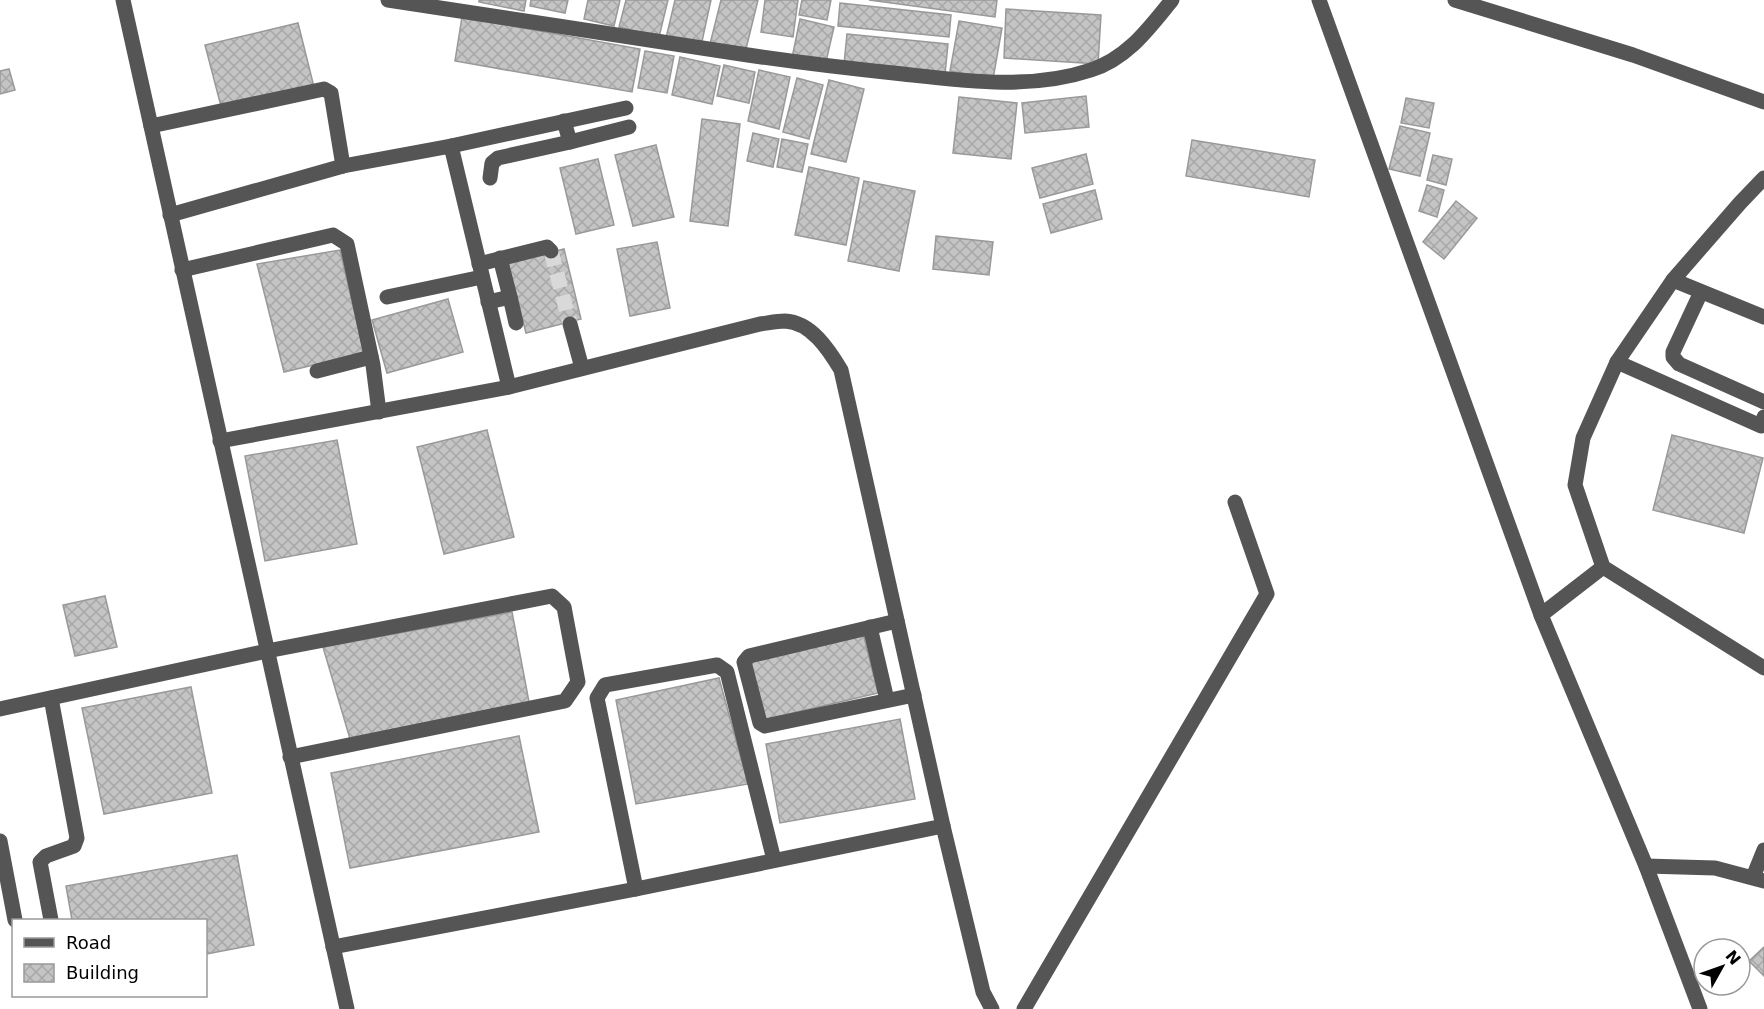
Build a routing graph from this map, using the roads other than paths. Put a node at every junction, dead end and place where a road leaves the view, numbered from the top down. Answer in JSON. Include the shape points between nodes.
{"nodes":[{"id":1,"x":123,"y":0,"type":"edge"},
{"id":2,"x":388,"y":0,"type":"edge"},
{"id":3,"x":1172,"y":0,"type":"edge"},
{"id":4,"x":1319,"y":0,"type":"edge"},
{"id":5,"x":1455,"y":0,"type":"edge"},
{"id":6,"x":1764,"y":102,"type":"edge"},
{"id":7,"x":626,"y":108,"type":"dead end"},
{"id":8,"x":564,"y":121,"type":"junction"},
{"id":9,"x":151,"y":126,"type":"junction"},
{"id":10,"x":629,"y":127,"type":"dead end"},
{"id":11,"x":570,"y":142,"type":"junction"},
{"id":12,"x":451,"y":146,"type":"junction"},
{"id":13,"x":343,"y":166,"type":"junction"},
{"id":14,"x":490,"y":178,"type":"dead end"},
{"id":15,"x":1764,"y":178,"type":"edge"},
{"id":16,"x":170,"y":215,"type":"junction"},
{"id":17,"x":551,"y":251,"type":"dead end"},
{"id":18,"x":500,"y":258,"type":"junction"},
{"id":19,"x":182,"y":270,"type":"junction"},
{"id":20,"x":481,"y":270,"type":"junction"},
{"id":21,"x":1672,"y":280,"type":"junction"},
{"id":22,"x":1701,"y":292,"type":"junction"},
{"id":23,"x":387,"y":297,"type":"dead end"},
{"id":24,"x":510,"y":297,"type":"junction"},
{"id":25,"x":489,"y":302,"type":"junction"},
{"id":26,"x":1764,"y":317,"type":"edge"},
{"id":27,"x":516,"y":322,"type":"dead end"},
{"id":28,"x":570,"y":324,"type":"tunnel mouth"},
{"id":29,"x":371,"y":357,"type":"junction"},
{"id":30,"x":1617,"y":362,"type":"junction"},
{"id":31,"x":582,"y":368,"type":"junction"},
{"id":32,"x":317,"y":371,"type":"dead end"},
{"id":33,"x":509,"y":387,"type":"junction"},
{"id":34,"x":1764,"y":402,"type":"edge"},
{"id":35,"x":379,"y":412,"type":"junction"},
{"id":36,"x":1764,"y":417,"type":"edge"},
{"id":37,"x":220,"y":441,"type":"junction"},
{"id":38,"x":1235,"y":502,"type":"dead end"},
{"id":39,"x":1603,"y":567,"type":"junction"},
{"id":40,"x":1541,"y":615,"type":"junction"},
{"id":41,"x":897,"y":621,"type":"junction"},
{"id":42,"x":870,"y":627,"type":"junction"},
{"id":43,"x":267,"y":651,"type":"junction"},
{"id":44,"x":1764,"y":668,"type":"edge"},
{"id":45,"x":914,"y":695,"type":"junction"},
{"id":46,"x":51,"y":698,"type":"junction"},
{"id":47,"x":887,"y":700,"type":"junction"},
{"id":48,"x":0,"y":709,"type":"edge"},
{"id":49,"x":290,"y":757,"type":"junction"},
{"id":50,"x":943,"y":826,"type":"junction"},
{"id":51,"x":0,"y":841,"type":"edge"},
{"id":52,"x":1764,"y":850,"type":"edge"},
{"id":53,"x":774,"y":861,"type":"junction"},
{"id":54,"x":1646,"y":866,"type":"junction"},
{"id":55,"x":1758,"y":879,"type":"edge"},
{"id":56,"x":636,"y":889,"type":"junction"},
{"id":57,"x":15,"y":919,"type":"edge"},
{"id":58,"x":51,"y":919,"type":"edge"},
{"id":59,"x":333,"y":947,"type":"junction"},
{"id":60,"x":346,"y":1009,"type":"edge"},
{"id":61,"x":992,"y":1009,"type":"edge"},
{"id":62,"x":1024,"y":1009,"type":"edge"},
{"id":63,"x":1700,"y":1009,"type":"edge"}],
"edges":[{"from":1,"to":9,"type":"street"},
{"from":2,"to":3,"type":"street","via":[[816,66],[1014,82],[1064,78],[1102,65],[1136,43]]},
{"from":4,"to":40,"type":"street"},
{"from":5,"to":6,"type":"street","via":[[1633,55]]},
{"from":7,"to":8,"type":"street"},
{"from":8,"to":11,"type":"street"},
{"from":8,"to":12,"type":"street"},
{"from":9,"to":13,"type":"street","via":[[324,89],[331,93]]},
{"from":9,"to":16,"type":"street"},
{"from":10,"to":11,"type":"street"},
{"from":11,"to":14,"type":"street","via":[[498,158],[492,163]]},
{"from":12,"to":13,"type":"street"},
{"from":12,"to":20,"type":"street"},
{"from":13,"to":16,"type":"street"},
{"from":15,"to":21,"type":"street"},
{"from":16,"to":19,"type":"street"},
{"from":17,"to":18,"type":"street","via":[[547,247]]},
{"from":18,"to":20,"type":"street"},
{"from":18,"to":24,"type":"street"},
{"from":19,"to":29,"type":"street","via":[[333,235],[347,244]]},
{"from":19,"to":37,"type":"street"},
{"from":20,"to":23,"type":"street"},
{"from":20,"to":25,"type":"street"},
{"from":21,"to":22,"type":"street"},
{"from":21,"to":30,"type":"street"},
{"from":22,"to":26,"type":"street"},
{"from":22,"to":34,"type":"street","via":[[1673,357],[1679,364]]},
{"from":24,"to":25,"type":"street"},
{"from":24,"to":27,"type":"street"},
{"from":25,"to":33,"type":"street"},
{"from":28,"to":31,"type":"street"},
{"from":29,"to":32,"type":"street"},
{"from":29,"to":35,"type":"street"},
{"from":30,"to":36,"type":"street","via":[[1761,426]]},
{"from":30,"to":39,"type":"street","via":[[1583,438],[1575,485]]},
{"from":31,"to":33,"type":"street"},
{"from":31,"to":41,"type":"street","via":[[760,324],[786,321],[806,328],[828,348],[841,370]]},
{"from":33,"to":35,"type":"street"},
{"from":35,"to":37,"type":"street"},
{"from":37,"to":43,"type":"street"},
{"from":38,"to":62,"type":"street","via":[[1267,594]]},
{"from":39,"to":40,"type":"street"},
{"from":39,"to":44,"type":"street"},
{"from":40,"to":54,"type":"street"},
{"from":41,"to":42,"type":"street"},
{"from":41,"to":45,"type":"street"},
{"from":42,"to":47,"type":"street"},
{"from":42,"to":47,"type":"street","via":[[749,656],[744,662],[760,723],[765,726]]},
{"from":43,"to":46,"type":"street"},
{"from":43,"to":49,"type":"street"},
{"from":43,"to":49,"type":"street","via":[[552,596],[564,607],[578,681],[565,701]]},
{"from":45,"to":47,"type":"street"},
{"from":45,"to":50,"type":"street"},
{"from":46,"to":48,"type":"street"},
{"from":46,"to":58,"type":"street","via":[[77,838],[74,846],[40,862]]},
{"from":49,"to":59,"type":"street"},
{"from":50,"to":53,"type":"street"},
{"from":50,"to":61,"type":"street","via":[[983,992]]},
{"from":51,"to":57,"type":"street"},
{"from":52,"to":55,"type":"street"},
{"from":53,"to":56,"type":"street"},
{"from":53,"to":56,"type":"street","via":[[727,672],[717,664],[605,685],[597,698]]},
{"from":54,"to":55,"type":"street","via":[[1715,868]]},
{"from":54,"to":63,"type":"street"},
{"from":56,"to":59,"type":"street"},
{"from":59,"to":60,"type":"street"}]}
